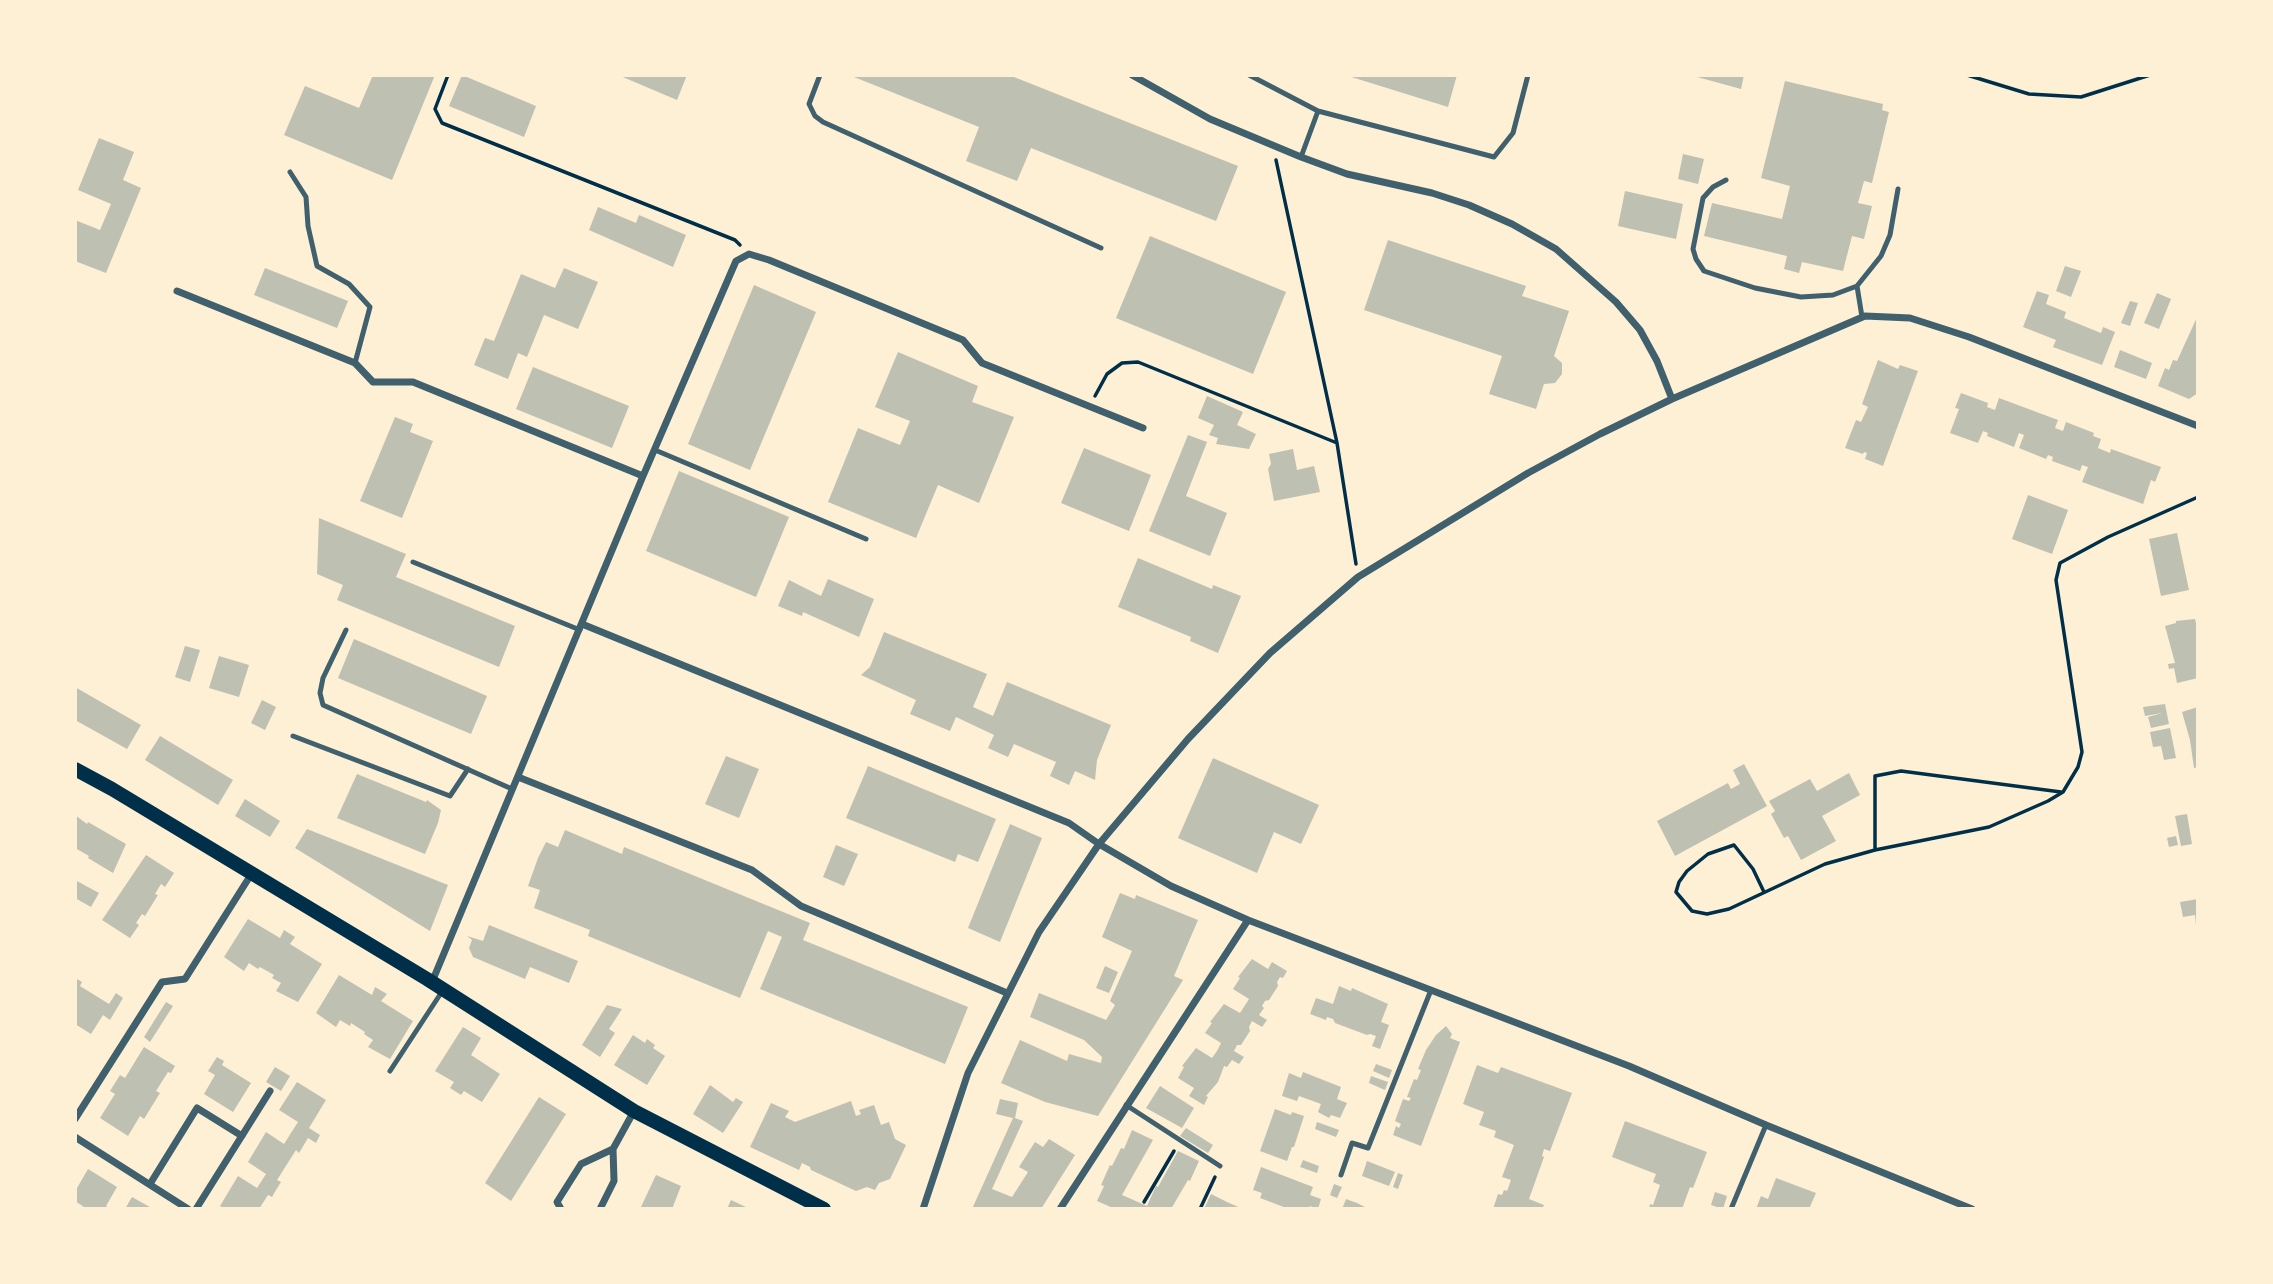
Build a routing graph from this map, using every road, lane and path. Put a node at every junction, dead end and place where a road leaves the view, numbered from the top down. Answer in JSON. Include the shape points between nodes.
{"nodes":[{"id":1,"x":448,"y":75,"type":"edge"},
{"id":2,"x":820,"y":75,"type":"edge"},
{"id":3,"x":1132,"y":75,"type":"edge"},
{"id":4,"x":1249,"y":75,"type":"edge"},
{"id":5,"x":1528,"y":75,"type":"edge"},
{"id":6,"x":1968,"y":75,"type":"edge"},
{"id":7,"x":2150,"y":75,"type":"edge"},
{"id":8,"x":1318,"y":111,"type":"junction"},
{"id":9,"x":1273,"y":146,"type":"junction"},
{"id":10,"x":1301,"y":157,"type":"junction"},
{"id":11,"x":290,"y":172,"type":"dead end"},
{"id":12,"x":1726,"y":180,"type":"dead end"},
{"id":13,"x":1898,"y":189,"type":"dead end"},
{"id":14,"x":1101,"y":248,"type":"dead end"},
{"id":15,"x":748,"y":254,"type":"junction"},
{"id":16,"x":1857,"y":286,"type":"junction"},
{"id":17,"x":177,"y":291,"type":"dead end"},
{"id":18,"x":1863,"y":317,"type":"junction"},
{"id":19,"x":355,"y":363,"type":"junction"},
{"id":20,"x":1672,"y":399,"type":"junction"},
{"id":21,"x":1089,"y":407,"type":"junction"},
{"id":22,"x":2198,"y":426,"type":"edge"},
{"id":23,"x":1143,"y":428,"type":"dead end"},
{"id":24,"x":1337,"y":443,"type":"junction"},
{"id":25,"x":655,"y":450,"type":"junction"},
{"id":26,"x":643,"y":476,"type":"junction"},
{"id":27,"x":2198,"y":497,"type":"edge"},
{"id":28,"x":866,"y":539,"type":"dead end"},
{"id":29,"x":413,"y":562,"type":"dead end"},
{"id":30,"x":1358,"y":577,"type":"junction"},
{"id":31,"x":581,"y":627,"type":"junction"},
{"id":32,"x":345,"y":631,"type":"dead end"},
{"id":33,"x":293,"y":736,"type":"dead end"},
{"id":34,"x":75,"y":769,"type":"edge"},
{"id":35,"x":468,"y":769,"type":"junction"},
{"id":36,"x":518,"y":777,"type":"junction"},
{"id":37,"x":512,"y":789,"type":"junction"},
{"id":38,"x":2063,"y":792,"type":"junction"},
{"id":39,"x":1099,"y":844,"type":"junction"},
{"id":40,"x":1875,"y":850,"type":"junction"},
{"id":41,"x":252,"y":873,"type":"junction"},
{"id":42,"x":1764,"y":892,"type":"junction"},
{"id":43,"x":1248,"y":920,"type":"junction"},
{"id":44,"x":438,"y":986,"type":"junction"},
{"id":45,"x":1431,"y":990,"type":"junction"},
{"id":46,"x":1007,"y":993,"type":"junction"},
{"id":47,"x":390,"y":1071,"type":"dead end"},
{"id":48,"x":270,"y":1091,"type":"dead end"},
{"id":49,"x":1126,"y":1105,"type":"junction"},
{"id":50,"x":634,"y":1111,"type":"junction"},
{"id":51,"x":75,"y":1119,"type":"edge"},
{"id":52,"x":1766,"y":1125,"type":"junction"},
{"id":53,"x":242,"y":1136,"type":"junction"},
{"id":54,"x":75,"y":1137,"type":"edge"},
{"id":55,"x":1180,"y":1140,"type":"junction"},
{"id":56,"x":613,"y":1149,"type":"junction"},
{"id":57,"x":1220,"y":1166,"type":"joint"},
{"id":58,"x":1341,"y":1175,"type":"dead end"},
{"id":59,"x":150,"y":1184,"type":"junction"},
{"id":60,"x":1144,"y":1202,"type":"dead end"},
{"id":61,"x":188,"y":1209,"type":"edge"},
{"id":62,"x":196,"y":1209,"type":"edge"},
{"id":63,"x":561,"y":1209,"type":"edge"},
{"id":64,"x":600,"y":1209,"type":"edge"},
{"id":65,"x":824,"y":1209,"type":"edge"},
{"id":66,"x":923,"y":1209,"type":"edge"},
{"id":67,"x":1060,"y":1209,"type":"edge"},
{"id":68,"x":1200,"y":1209,"type":"edge"},
{"id":69,"x":1731,"y":1209,"type":"edge"},
{"id":70,"x":1972,"y":1209,"type":"edge"}],
"edges":[{"from":1,"to":15,"type":"path","via":[[435,109],[442,123],[735,240]]},
{"from":2,"to":14,"type":"lane","via":[[809,104],[823,122]]},
{"from":3,"to":9,"type":"street"},
{"from":4,"to":8,"type":"lane"},
{"from":5,"to":8,"type":"lane","via":[[1513,133],[1494,157]]},
{"from":6,"to":7,"type":"path","via":[[2029,94],[2081,97]]},
{"from":8,"to":10,"type":"lane"},
{"from":9,"to":10,"type":"street"},
{"from":9,"to":24,"type":"path"},
{"from":10,"to":20,"type":"street","via":[[1347,174],[1433,192],[1469,205],[1556,250],[1640,330]]},
{"from":11,"to":19,"type":"lane","via":[[306,197],[317,266],[349,284],[370,307]]},
{"from":12,"to":16,"type":"lane","via":[[1703,198],[1693,249],[1704,271],[1801,297],[1833,295]]},
{"from":13,"to":16,"type":"lane","via":[[1890,235],[1881,256]]},
{"from":15,"to":21,"type":"street","via":[[963,340],[982,363]]},
{"from":15,"to":25,"type":"street","via":[[736,261],[727,279]]},
{"from":16,"to":18,"type":"lane"},
{"from":17,"to":19,"type":"street"},
{"from":18,"to":20,"type":"street"},
{"from":18,"to":22,"type":"street","via":[[1910,317]]},
{"from":19,"to":26,"type":"street","via":[[373,382],[413,382]]},
{"from":20,"to":30,"type":"street","via":[[1528,473]]},
{"from":21,"to":23,"type":"street"},
{"from":21,"to":24,"type":"path","via":[[1107,374],[1122,363],[1138,362]]},
{"from":24,"to":30,"type":"path"},
{"from":25,"to":26,"type":"street"},
{"from":25,"to":28,"type":"lane"},
{"from":26,"to":31,"type":"street"},
{"from":27,"to":38,"type":"path","via":[[2060,563],[2056,580],[2082,751]]},
{"from":29,"to":31,"type":"lane"},
{"from":30,"to":39,"type":"street","via":[[1261,663],[1188,739]]},
{"from":31,"to":36,"type":"street"},
{"from":31,"to":39,"type":"street","via":[[1069,823]]},
{"from":32,"to":35,"type":"lane","via":[[323,678],[323,705]]},
{"from":33,"to":35,"type":"lane","via":[[450,796]]},
{"from":34,"to":41,"type":"main road"},
{"from":35,"to":37,"type":"lane"},
{"from":36,"to":37,"type":"street"},
{"from":36,"to":46,"type":"street","via":[[752,870],[801,906]]},
{"from":37,"to":44,"type":"street"},
{"from":38,"to":40,"type":"path","via":[[1989,827]]},
{"from":38,"to":40,"type":"path","via":[[1901,771],[1875,776]]},
{"from":39,"to":43,"type":"street","via":[[1171,886]]},
{"from":39,"to":46,"type":"street","via":[[1039,932]]},
{"from":40,"to":42,"type":"path","via":[[1825,864]]},
{"from":41,"to":44,"type":"main road"},
{"from":41,"to":51,"type":"street","via":[[185,979],[162,982]]},
{"from":42,"to":42,"type":"path","via":[[1707,914],[1692,911],[1676,892],[1687,871],[1708,854],[1734,845]]},
{"from":43,"to":45,"type":"street"},
{"from":43,"to":49,"type":"street"},
{"from":44,"to":47,"type":"lane"},
{"from":44,"to":50,"type":"main road"},
{"from":45,"to":52,"type":"street","via":[[1629,1066]]},
{"from":45,"to":58,"type":"lane","via":[[1368,1148],[1352,1143]]},
{"from":46,"to":66,"type":"street","via":[[968,1073]]},
{"from":48,"to":53,"type":"street"},
{"from":49,"to":55,"type":"lane"},
{"from":49,"to":67,"type":"street"},
{"from":50,"to":56,"type":"street"},
{"from":50,"to":65,"type":"main road"},
{"from":52,"to":69,"type":"lane"},
{"from":52,"to":70,"type":"street"},
{"from":53,"to":59,"type":"street","via":[[197,1108]]},
{"from":53,"to":62,"type":"street"},
{"from":54,"to":59,"type":"street"},
{"from":55,"to":57,"type":"lane"},
{"from":55,"to":60,"type":"path"},
{"from":56,"to":63,"type":"street","via":[[581,1164],[557,1202]]},
{"from":56,"to":64,"type":"street","via":[[614,1181]]},
{"from":57,"to":68,"type":"path"},
{"from":59,"to":61,"type":"street"}]}
